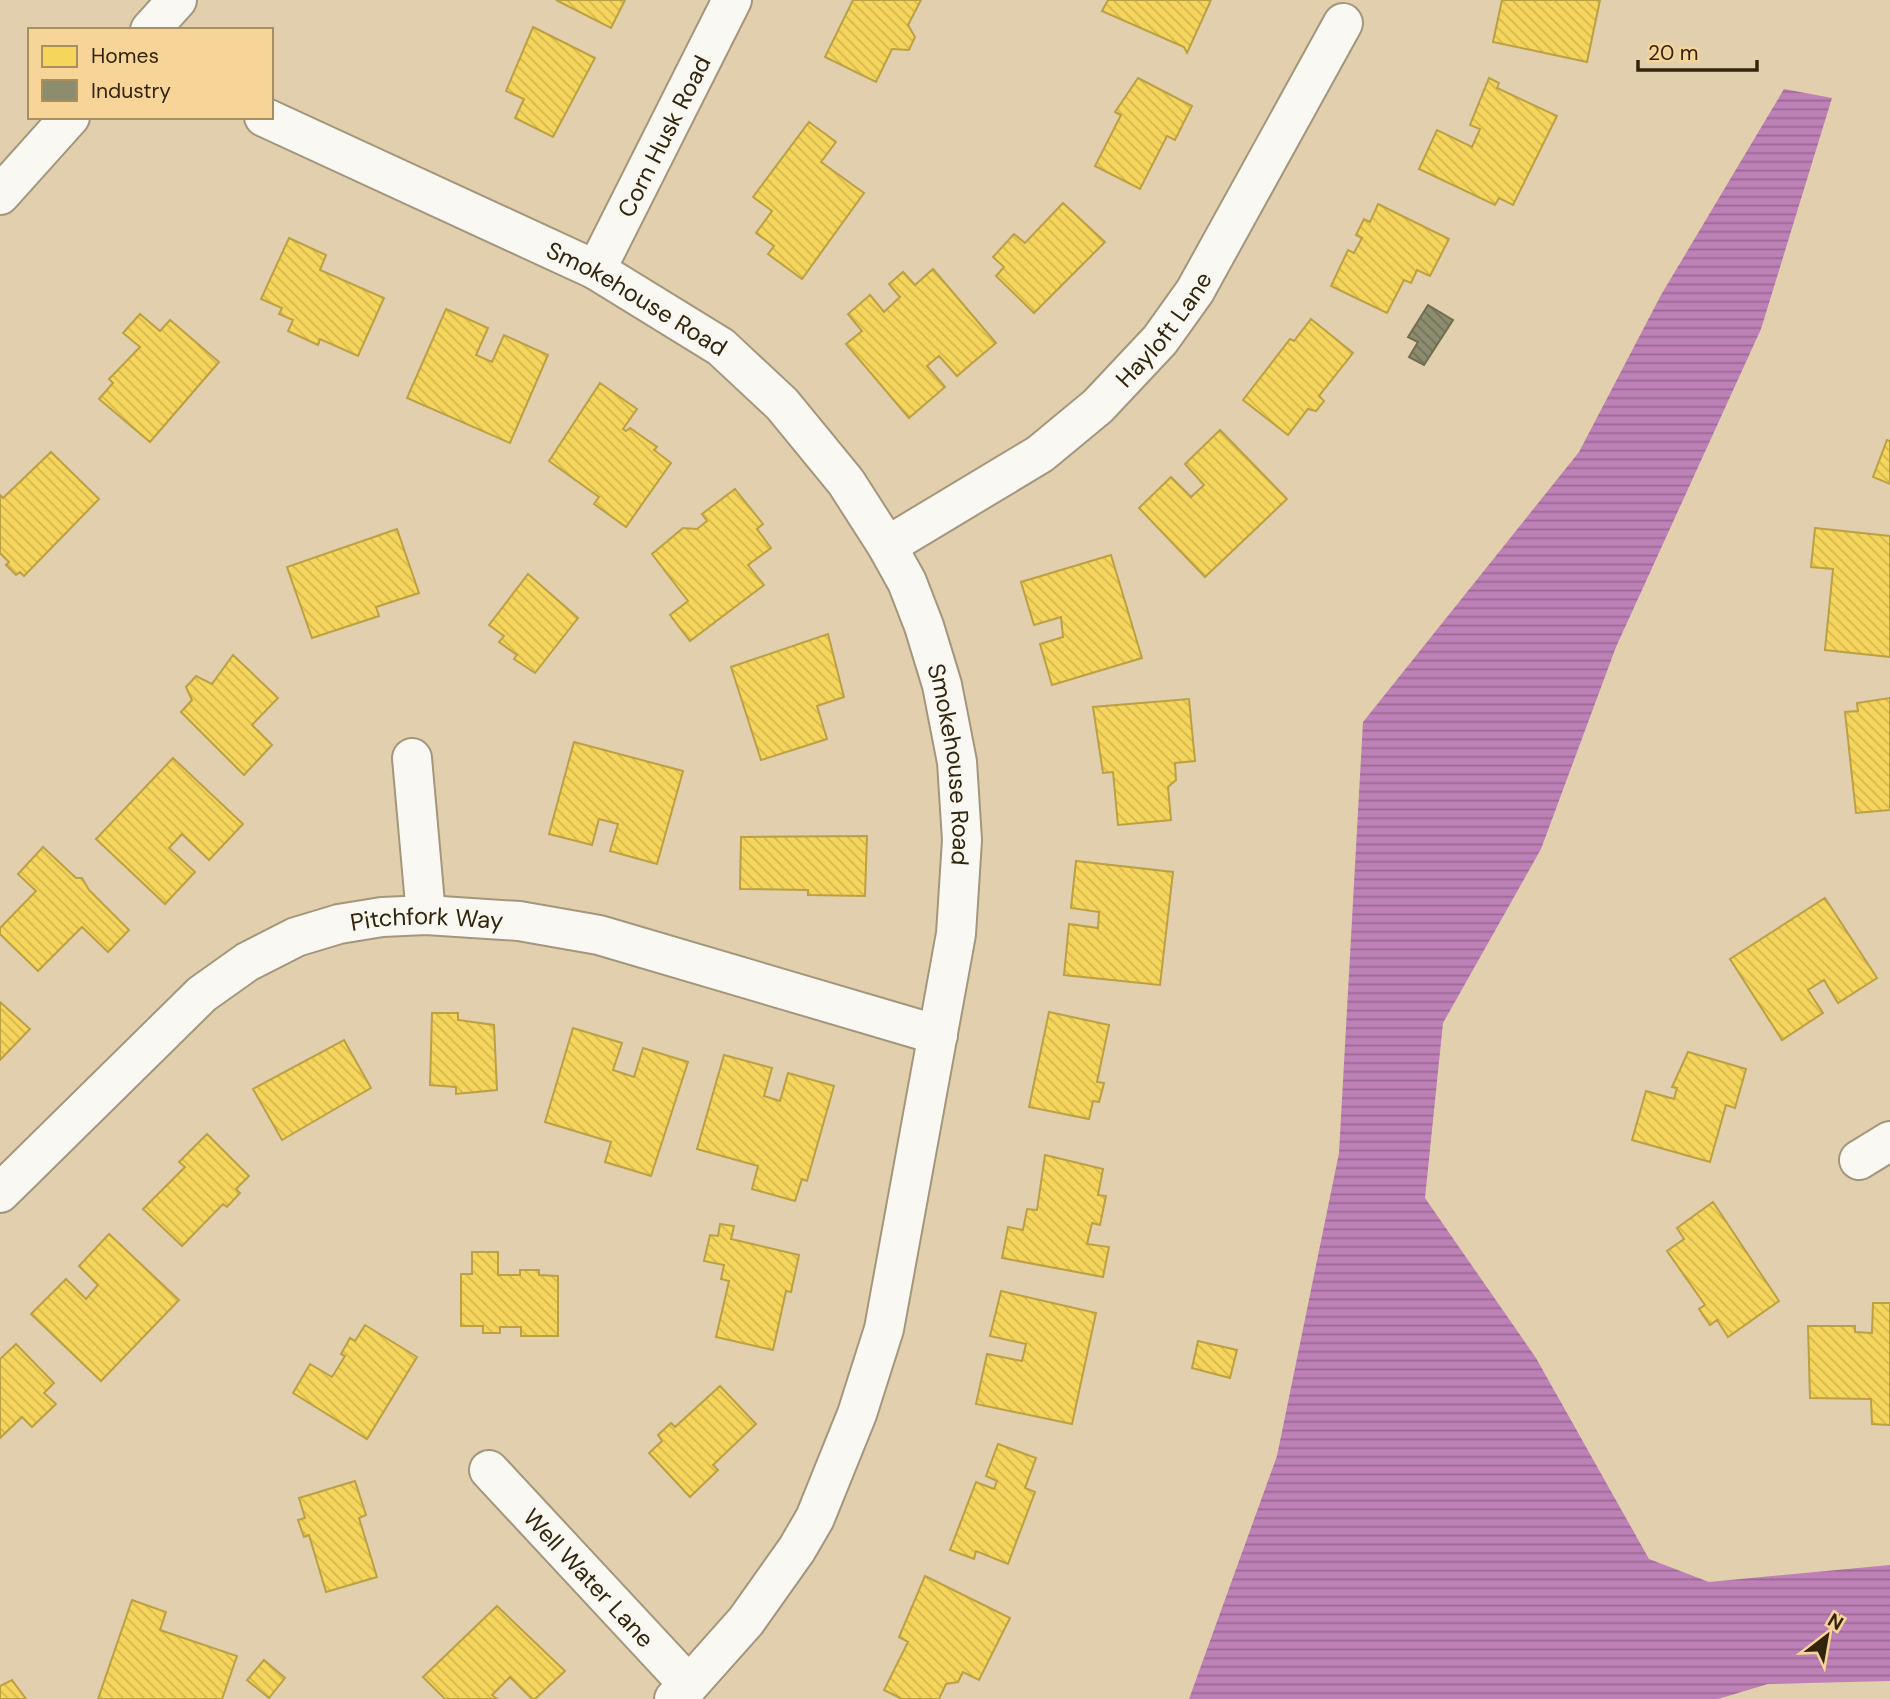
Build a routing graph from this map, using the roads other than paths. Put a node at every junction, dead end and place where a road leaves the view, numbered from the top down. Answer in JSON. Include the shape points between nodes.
{"nodes":[{"id":1,"x":177,"y":0,"type":"edge"},
{"id":2,"x":732,"y":0,"type":"edge"},
{"id":3,"x":1343,"y":23,"type":"dead end"},
{"id":4,"x":152,"y":28,"type":"edge"},
{"id":5,"x":68,"y":119,"type":"edge"},
{"id":6,"x":268,"y":119,"type":"edge"},
{"id":7,"x":0,"y":195,"type":"edge"},
{"id":8,"x":596,"y":270,"type":"junction"},
{"id":9,"x":887,"y":546,"type":"junction"},
{"id":10,"x":412,"y":758,"type":"dead end"},
{"id":11,"x":426,"y":915,"type":"junction"},
{"id":12,"x":938,"y":1035,"type":"junction"},
{"id":13,"x":0,"y":1193,"type":"edge"},
{"id":14,"x":489,"y":1471,"type":"dead end"},
{"id":15,"x":681,"y":1692,"type":"edge"}],
"edges":[{"from":1,"to":4,"type":"street"},
{"from":2,"to":8,"type":"street","name":"Corn Husk Road"},
{"from":3,"to":9,"type":"street","name":"Hayloft Lane","via":[[1195,291],[1160,340],[1098,406],[1040,454]]},
{"from":5,"to":7,"type":"street"},
{"from":6,"to":8,"type":"street","name":"Smokehouse Road"},
{"from":8,"to":9,"type":"street","name":"Smokehouse Road","via":[[721,347],[782,404],[846,481]]},
{"from":9,"to":12,"type":"street","name":"Smokehouse Road","via":[[924,626],[942,685],[957,762],[962,840],[956,934]]},
{"from":10,"to":11,"type":"street"},
{"from":11,"to":12,"type":"street","name":"Pitchfork Way","via":[[519,920],[598,935]]},
{"from":11,"to":13,"type":"street","name":"Pitchfork Way","via":[[339,924],[296,937],[247,962],[202,994]]},
{"from":12,"to":15,"type":"street","name":"Smokehouse Road","via":[[884,1329],[857,1414],[815,1518],[797,1549],[746,1620]]},
{"from":14,"to":15,"type":"street","name":"Well Water Lane"}]}
